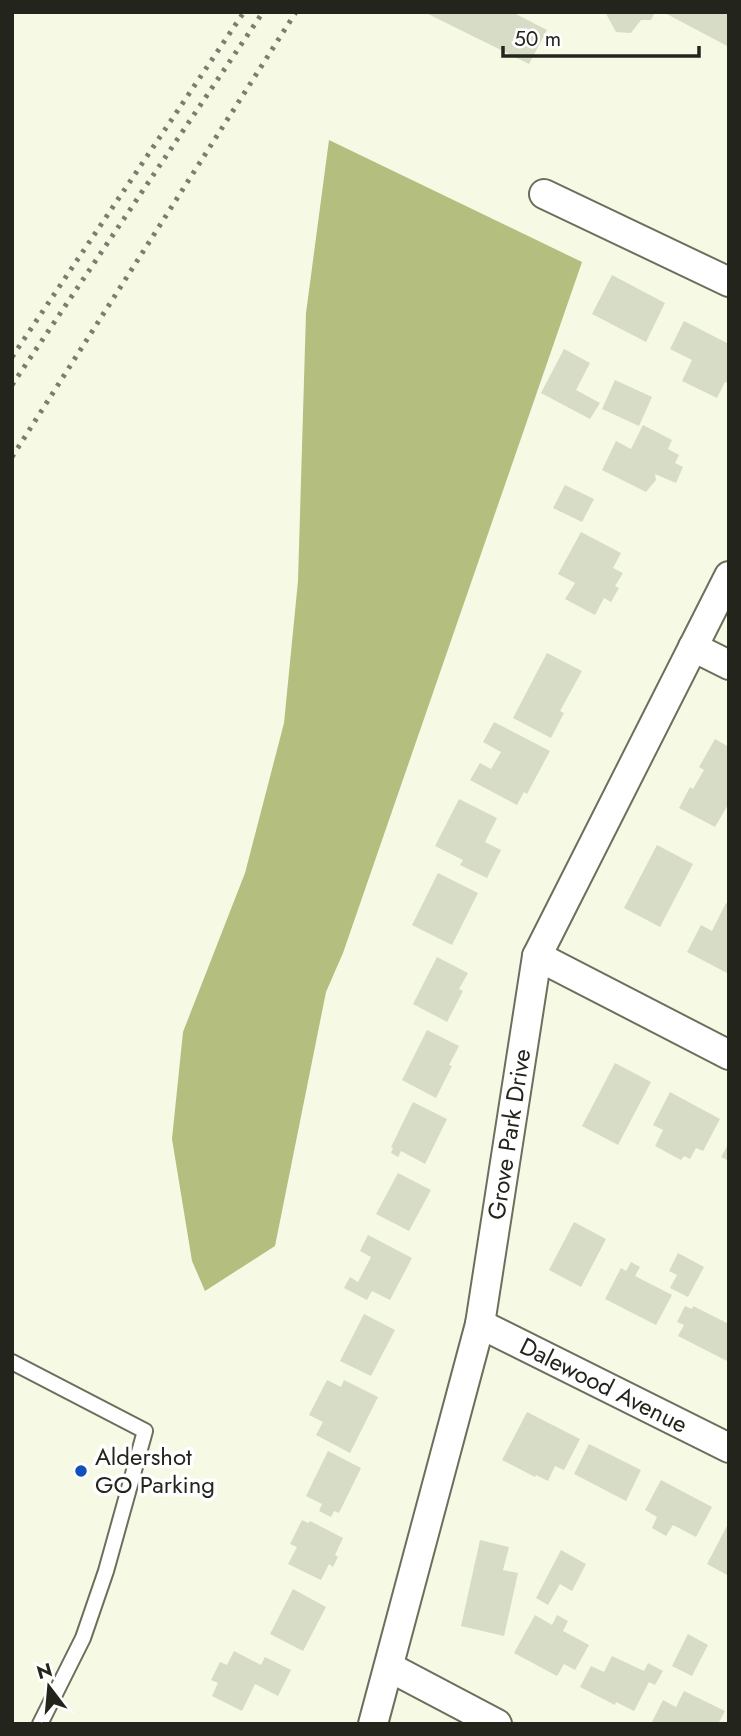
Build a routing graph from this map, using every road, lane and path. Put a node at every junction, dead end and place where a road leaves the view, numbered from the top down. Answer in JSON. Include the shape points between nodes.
{"nodes":[{"id":1,"x":544,"y":194,"type":"dead end"},
{"id":2,"x":729,"y":282,"type":"edge"},
{"id":3,"x":729,"y":576,"type":"edge"},
{"id":4,"x":693,"y":647,"type":"junction"},
{"id":5,"x":729,"y":665,"type":"edge"},
{"id":6,"x":537,"y":956,"type":"junction"},
{"id":7,"x":729,"y":1055,"type":"edge"},
{"id":8,"x":480,"y":1324,"type":"junction"},
{"id":9,"x":12,"y":1362,"type":"edge"},
{"id":10,"x":729,"y":1448,"type":"edge"},
{"id":11,"x":389,"y":1667,"type":"junction"},
{"id":12,"x":40,"y":1724,"type":"edge"},
{"id":13,"x":373,"y":1724,"type":"edge"},
{"id":14,"x":497,"y":1724,"type":"edge"}],
"edges":[{"from":1,"to":2,"type":"street"},
{"from":3,"to":4,"type":"street","name":"Grove Park Drive"},
{"from":4,"to":5,"type":"street"},
{"from":4,"to":6,"type":"street","name":"Grove Park Drive"},
{"from":6,"to":7,"type":"street"},
{"from":6,"to":8,"type":"street","name":"Grove Park Drive"},
{"from":8,"to":10,"type":"street","name":"Dalewood Avenue"},
{"from":8,"to":11,"type":"street","name":"Grove Park Drive"},
{"from":9,"to":12,"type":"lane","via":[[145,1431],[83,1638]]},
{"from":11,"to":13,"type":"street","name":"Grove Park Drive"},
{"from":11,"to":14,"type":"street"}]}
